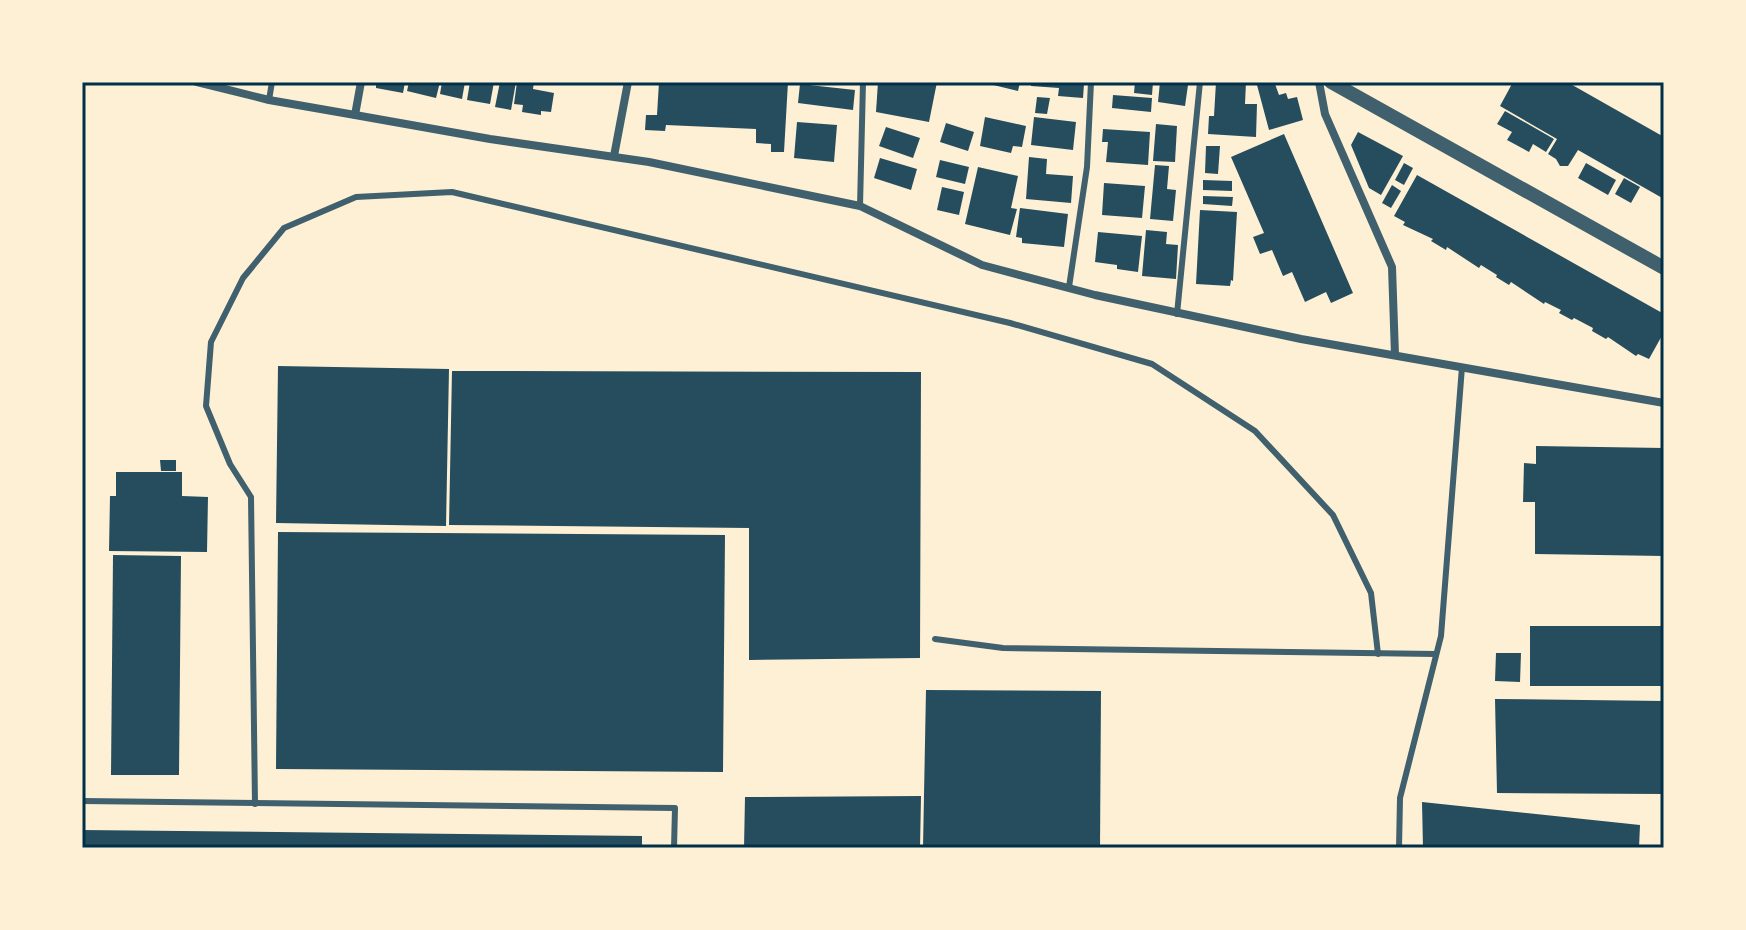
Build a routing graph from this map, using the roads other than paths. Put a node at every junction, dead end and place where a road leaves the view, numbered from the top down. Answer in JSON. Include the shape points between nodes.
{"nodes":[{"id":1,"x":197,"y":82,"type":"edge"},
{"id":2,"x":272,"y":82,"type":"edge"},
{"id":3,"x":361,"y":82,"type":"edge"},
{"id":4,"x":628,"y":82,"type":"edge"},
{"id":5,"x":863,"y":82,"type":"edge"},
{"id":6,"x":1091,"y":82,"type":"edge"},
{"id":7,"x":1200,"y":82,"type":"edge"},
{"id":8,"x":1319,"y":82,"type":"edge"},
{"id":9,"x":1331,"y":82,"type":"edge"},
{"id":10,"x":269,"y":100,"type":"junction"},
{"id":11,"x":355,"y":115,"type":"junction"},
{"id":12,"x":614,"y":156,"type":"junction"},
{"id":13,"x":860,"y":206,"type":"junction"},
{"id":14,"x":1664,"y":268,"type":"edge"},
{"id":15,"x":1069,"y":287,"type":"junction"},
{"id":16,"x":1177,"y":314,"type":"junction"},
{"id":17,"x":1395,"y":355,"type":"junction"},
{"id":18,"x":1462,"y":367,"type":"junction"},
{"id":19,"x":1664,"y":403,"type":"edge"},
{"id":20,"x":935,"y":639,"type":"dead end"},
{"id":21,"x":1378,"y":654,"type":"junction"},
{"id":22,"x":1436,"y":654,"type":"junction"},
{"id":23,"x":82,"y":801,"type":"edge"},
{"id":24,"x":255,"y":804,"type":"junction"},
{"id":25,"x":674,"y":848,"type":"edge"},
{"id":26,"x":1399,"y":848,"type":"edge"}],
"edges":[{"from":1,"to":10,"type":"street"},
{"from":2,"to":10,"type":"lane"},
{"from":3,"to":11,"type":"street"},
{"from":4,"to":12,"type":"street"},
{"from":5,"to":13,"type":"lane"},
{"from":6,"to":15,"type":"lane","via":[[1087,167]]},
{"from":7,"to":16,"type":"lane"},
{"from":8,"to":17,"type":"street","via":[[1325,114],[1392,267]]},
{"from":9,"to":14,"type":"street"},
{"from":10,"to":11,"type":"street"},
{"from":11,"to":12,"type":"street"},
{"from":12,"to":13,"type":"street"},
{"from":13,"to":15,"type":"street","via":[[982,265]]},
{"from":15,"to":16,"type":"street"},
{"from":16,"to":17,"type":"street"},
{"from":17,"to":18,"type":"street"},
{"from":18,"to":19,"type":"street"},
{"from":18,"to":22,"type":"lane"},
{"from":20,"to":21,"type":"lane","via":[[1003,648]]},
{"from":21,"to":22,"type":"lane"},
{"from":21,"to":24,"type":"lane","via":[[1371,593],[1333,515],[1255,431],[1152,364],[1010,323],[452,192],[356,197],[284,228],[243,278],[211,342],[206,406],[230,464],[251,497]]},
{"from":22,"to":26,"type":"lane","via":[[1400,798]]},
{"from":23,"to":24,"type":"lane"},
{"from":24,"to":25,"type":"lane","via":[[675,808]]}]}
